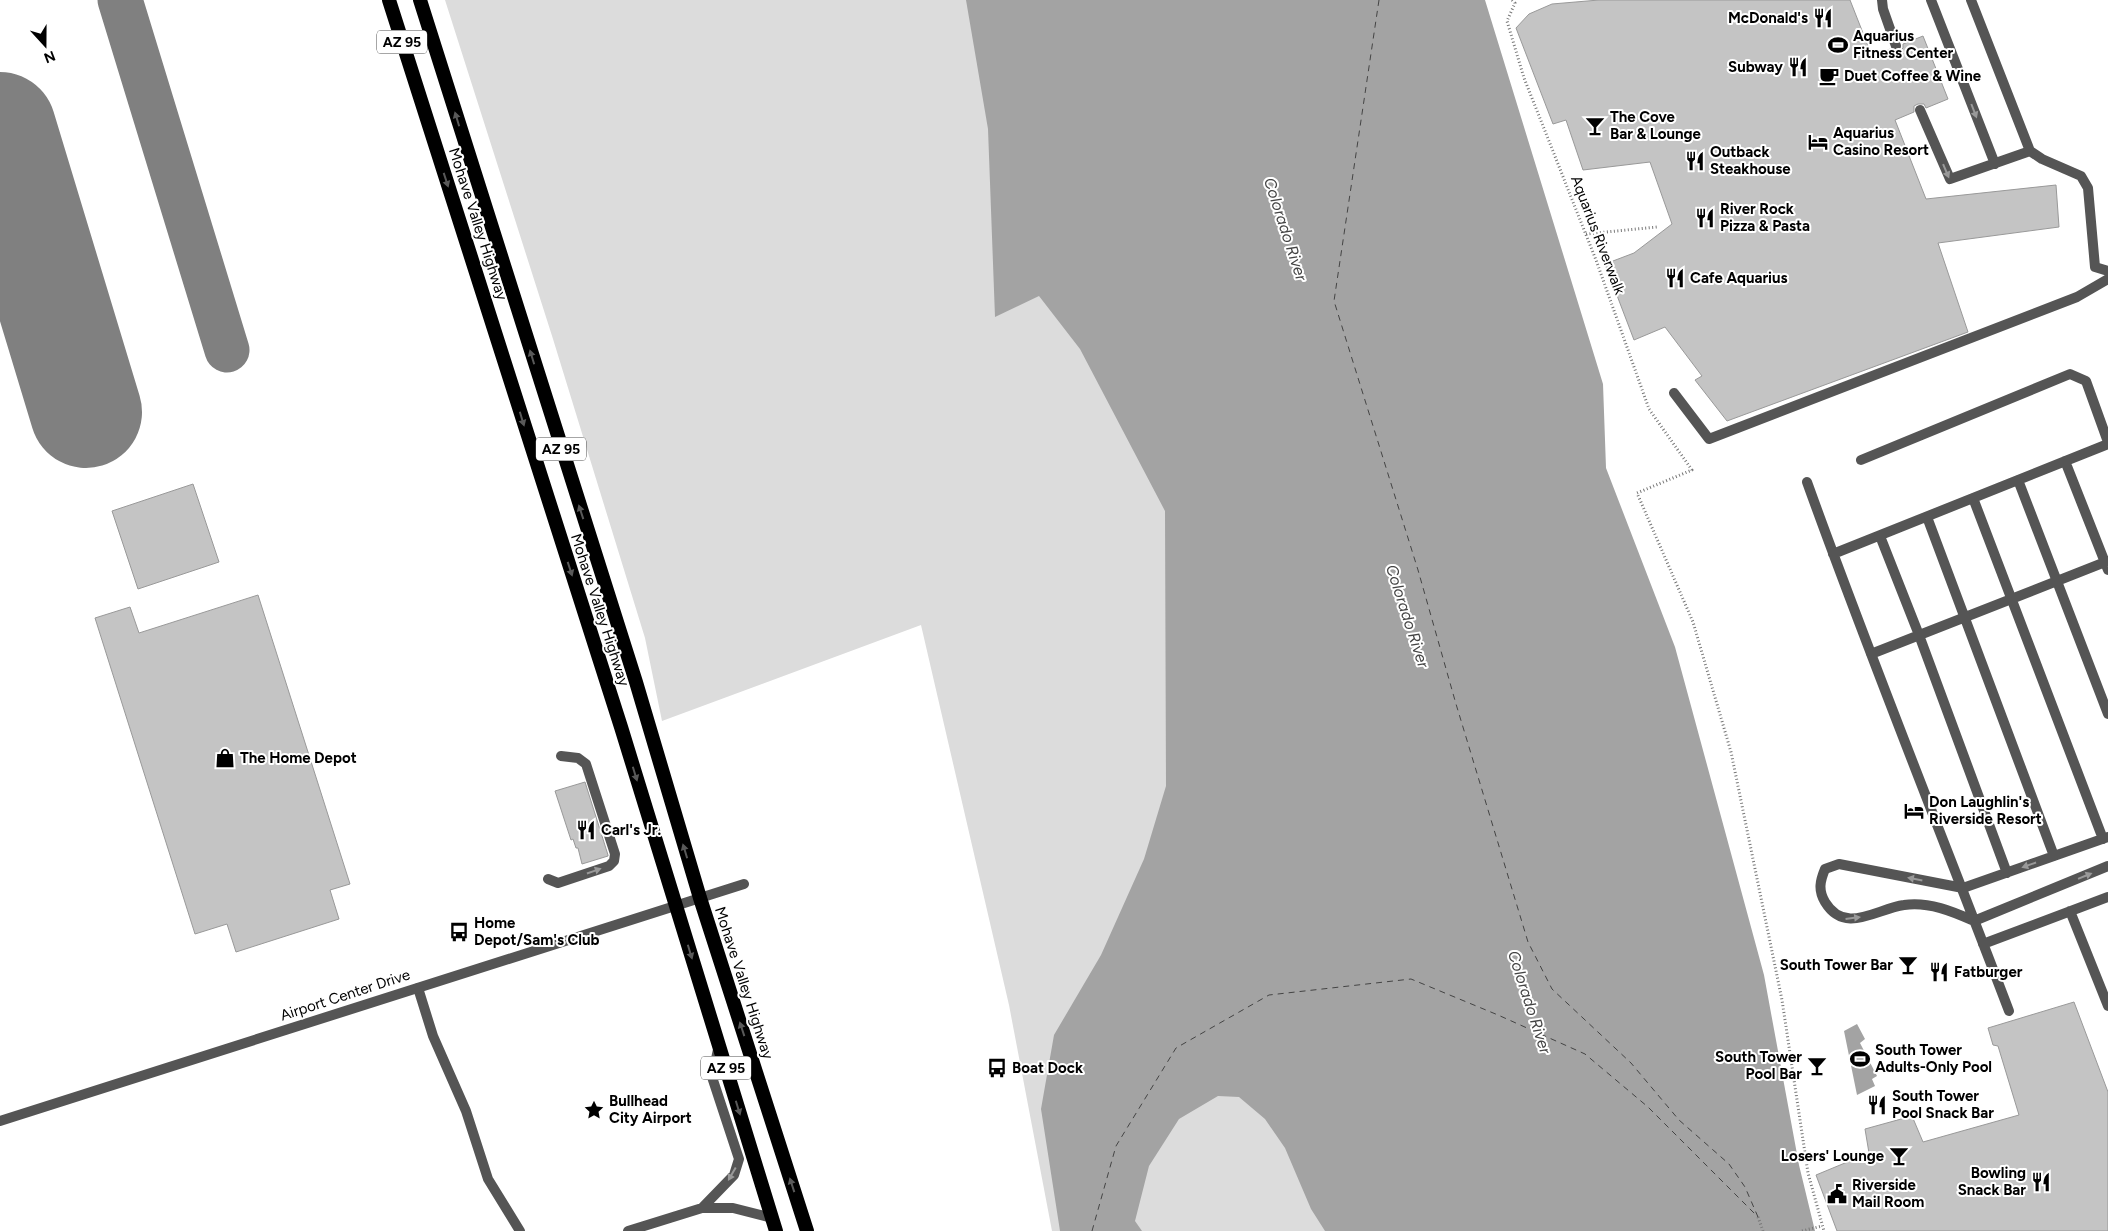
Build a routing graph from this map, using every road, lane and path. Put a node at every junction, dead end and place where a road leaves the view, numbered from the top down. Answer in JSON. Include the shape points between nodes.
{"nodes":[{"id":1,"x":389,"y":0,"type":"edge"},
{"id":2,"x":420,"y":0,"type":"edge"},
{"id":3,"x":1512,"y":0,"type":"edge"},
{"id":4,"x":1882,"y":0,"type":"edge"},
{"id":5,"x":1931,"y":0,"type":"edge"},
{"id":6,"x":1971,"y":0,"type":"edge"},
{"id":7,"x":1896,"y":46,"type":"dead end"},
{"id":8,"x":1920,"y":110,"type":"dead end"},
{"id":9,"x":2030,"y":151,"type":"junction"},
{"id":10,"x":1995,"y":164,"type":"junction"},
{"id":11,"x":1657,"y":227,"type":"dead end"},
{"id":12,"x":1586,"y":234,"type":"junction"},
{"id":13,"x":2108,"y":271,"type":"edge"},
{"id":14,"x":2108,"y":279,"type":"edge"},
{"id":15,"x":1674,"y":393,"type":"dead end"},
{"id":16,"x":2108,"y":443,"type":"edge"},
{"id":17,"x":1861,"y":460,"type":"dead end"},
{"id":18,"x":2065,"y":461,"type":"junction"},
{"id":19,"x":2018,"y":480,"type":"junction"},
{"id":20,"x":1807,"y":482,"type":"dead end"},
{"id":21,"x":1973,"y":498,"type":"junction"},
{"id":22,"x":1927,"y":517,"type":"junction"},
{"id":23,"x":1880,"y":536,"type":"junction"},
{"id":24,"x":1833,"y":554,"type":"junction"},
{"id":25,"x":2107,"y":564,"type":"edge"},
{"id":26,"x":2057,"y":581,"type":"junction"},
{"id":27,"x":2011,"y":599,"type":"junction"},
{"id":28,"x":1965,"y":617,"type":"junction"},
{"id":29,"x":1919,"y":635,"type":"junction"},
{"id":30,"x":1871,"y":654,"type":"junction"},
{"id":31,"x":2103,"y":686,"type":"edge"},
{"id":32,"x":2108,"y":714,"type":"edge"},
{"id":33,"x":561,"y":756,"type":"dead end"},
{"id":34,"x":2106,"y":838,"type":"edge"},
{"id":35,"x":2054,"y":856,"type":"junction"},
{"id":36,"x":2108,"y":866,"type":"edge"},
{"id":37,"x":2007,"y":873,"type":"junction"},
{"id":38,"x":548,"y":879,"type":"dead end"},
{"id":39,"x":744,"y":884,"type":"dead end"},
{"id":40,"x":1963,"y":888,"type":"junction"},
{"id":41,"x":2108,"y":897,"type":"edge"},
{"id":42,"x":700,"y":898,"type":"junction"},
{"id":43,"x":675,"y":906,"type":"junction"},
{"id":44,"x":2070,"y":911,"type":"junction"},
{"id":45,"x":1974,"y":920,"type":"junction"},
{"id":46,"x":1983,"y":944,"type":"junction"},
{"id":47,"x":418,"y":988,"type":"junction"},
{"id":48,"x":2108,"y":1006,"type":"edge"},
{"id":49,"x":2009,"y":1011,"type":"dead end"},
{"id":50,"x":719,"y":1045,"type":"junction"},
{"id":51,"x":0,"y":1121,"type":"edge"},
{"id":52,"x":702,"y":1208,"type":"junction"},
{"id":53,"x":1758,"y":1218,"type":"dead end"},
{"id":54,"x":774,"y":1224,"type":"edge"},
{"id":55,"x":1822,"y":1226,"type":"junction"},
{"id":56,"x":520,"y":1231,"type":"edge"},
{"id":57,"x":628,"y":1231,"type":"edge"},
{"id":58,"x":807,"y":1231,"type":"edge"},
{"id":59,"x":1763,"y":1231,"type":"edge"},
{"id":60,"x":1802,"y":1231,"type":"edge"},
{"id":61,"x":1824,"y":1231,"type":"edge"}],
"edges":[{"from":1,"to":43,"type":"highway","name":"Mohave Valley Highway","number":"AZ 95","one_way":true},
{"from":42,"to":2,"type":"highway","name":"Mohave Valley Highway","number":"AZ 95","one_way":true,"via":[[636,682]]},
{"from":3,"to":12,"type":"path","name":"Aquarius Riverwalk","via":[[1515,4],[1508,21],[1524,78]]},
{"from":4,"to":7,"type":"street"},
{"from":5,"to":10,"type":"street","one_way":true},
{"from":6,"to":9,"type":"street"},
{"from":8,"to":10,"type":"street","one_way":true,"via":[[1950,179]]},
{"from":9,"to":10,"type":"street"},
{"from":9,"to":13,"type":"street","via":[[2042,160],[2081,176],[2088,188],[2095,267]]},
{"from":11,"to":12,"type":"path"},
{"from":12,"to":55,"type":"path","name":"Aquarius Riverwalk","via":[[1649,409],[1692,470],[1637,493],[1693,622],[1731,752],[1782,1000],[1808,1173]]},
{"from":14,"to":15,"type":"street","via":[[2077,298],[1710,439]]},
{"from":16,"to":17,"type":"street","via":[[2086,381],[2070,374]]},
{"from":16,"to":18,"type":"street"},
{"from":18,"to":19,"type":"street"},
{"from":18,"to":25,"type":"street"},
{"from":19,"to":21,"type":"street"},
{"from":19,"to":26,"type":"street"},
{"from":20,"to":24,"type":"street"},
{"from":21,"to":22,"type":"street"},
{"from":21,"to":27,"type":"street"},
{"from":22,"to":23,"type":"street"},
{"from":22,"to":28,"type":"street"},
{"from":23,"to":24,"type":"street"},
{"from":23,"to":29,"type":"street"},
{"from":24,"to":30,"type":"street"},
{"from":25,"to":26,"type":"street"},
{"from":26,"to":27,"type":"street"},
{"from":26,"to":31,"type":"street"},
{"from":27,"to":28,"type":"street"},
{"from":27,"to":34,"type":"street"},
{"from":28,"to":29,"type":"street"},
{"from":28,"to":35,"type":"street"},
{"from":29,"to":30,"type":"street"},
{"from":29,"to":37,"type":"street"},
{"from":30,"to":40,"type":"street"},
{"from":31,"to":32,"type":"street"},
{"from":38,"to":33,"type":"street","one_way":true,"via":[[558,883],[609,866],[615,854],[586,764],[578,758]]},
{"from":34,"to":35,"type":"street"},
{"from":35,"to":37,"type":"street","one_way":true},
{"from":45,"to":36,"type":"street","one_way":true},
{"from":37,"to":40,"type":"street"},
{"from":39,"to":42,"type":"street","name":"Airport Center Drive"},
{"from":40,"to":45,"type":"street"},
{"from":40,"to":45,"type":"street","one_way":true,"via":[[1839,864],[1825,869],[1820,883],[1832,913],[1843,919],[1869,916],[1905,904],[1944,908]]},
{"from":41,"to":44,"type":"street"},
{"from":42,"to":43,"type":"street","name":"Airport Center Drive"},
{"from":58,"to":42,"type":"highway","name":"Mohave Valley Highway","number":"AZ 95","one_way":true},
{"from":43,"to":47,"type":"street","name":"Airport Center Drive"},
{"from":43,"to":50,"type":"highway","name":"Mohave Valley Highway","number":"AZ 95","one_way":true},
{"from":44,"to":46,"type":"street"},
{"from":44,"to":48,"type":"street"},
{"from":45,"to":46,"type":"street"},
{"from":46,"to":49,"type":"street"},
{"from":47,"to":51,"type":"street","name":"Airport Center Drive"},
{"from":47,"to":56,"type":"street","via":[[432,1036],[466,1111],[488,1179]]},
{"from":50,"to":52,"type":"street","one_way":true,"via":[[712,1077],[739,1159],[734,1175]]},
{"from":50,"to":54,"type":"highway","name":"Mohave Valley Highway","number":"AZ 95","one_way":true},
{"from":52,"to":54,"type":"street","via":[[733,1208]]},
{"from":52,"to":57,"type":"street"},
{"from":53,"to":59,"type":"path"},
{"from":55,"to":60,"type":"path"},
{"from":55,"to":61,"type":"path"}]}
